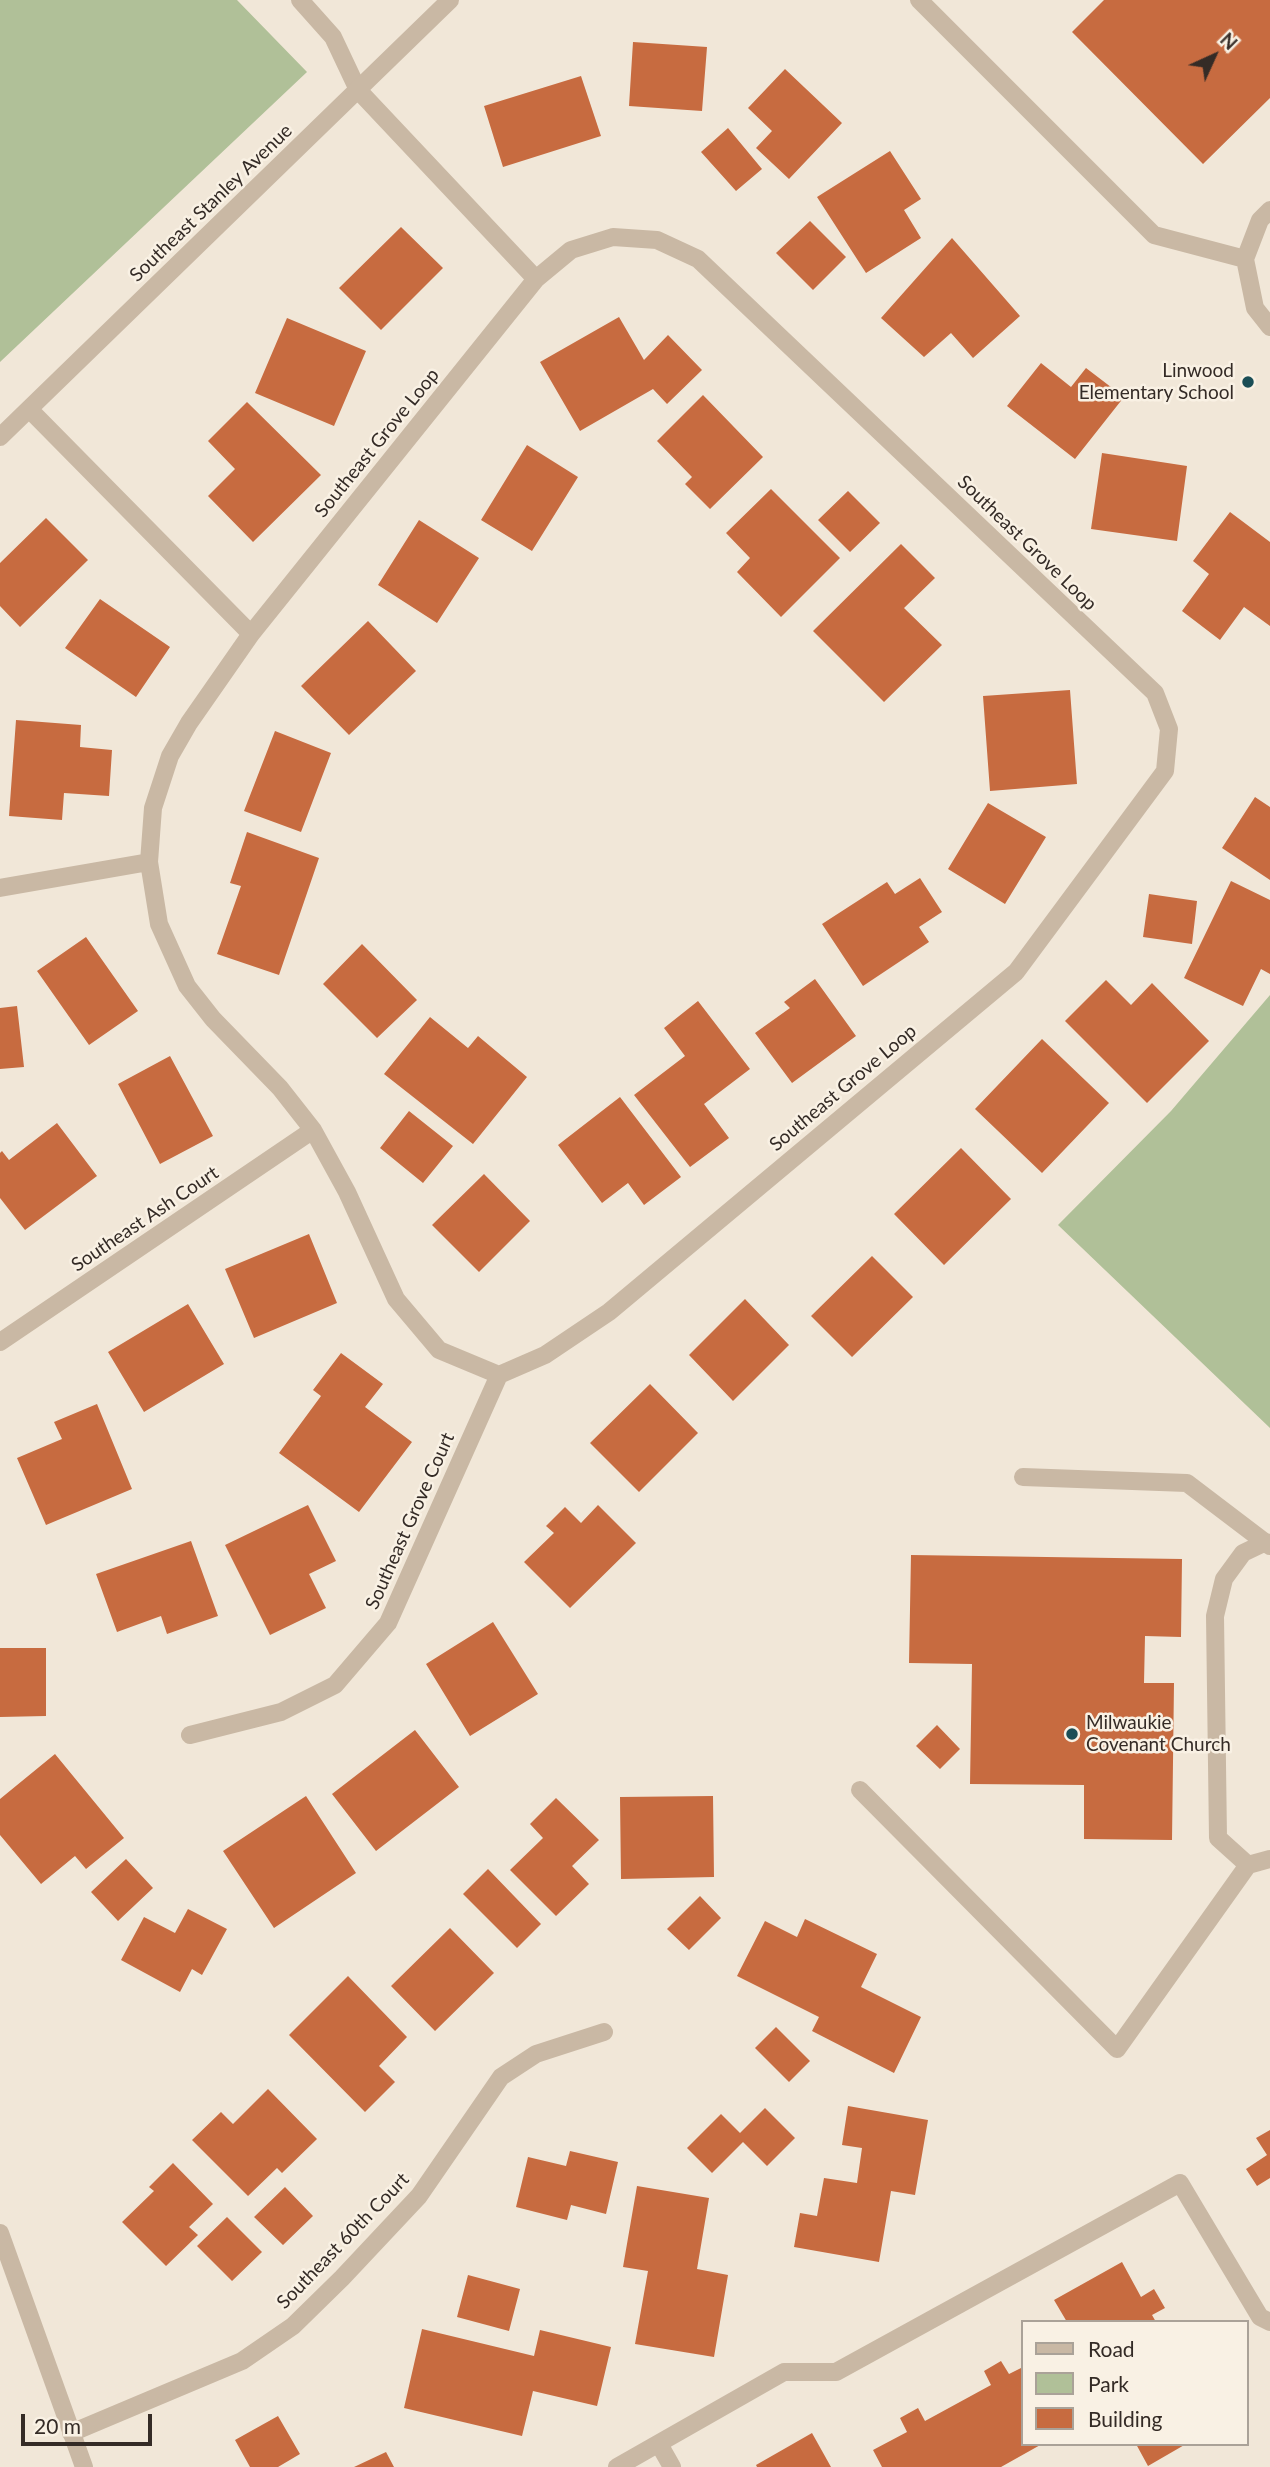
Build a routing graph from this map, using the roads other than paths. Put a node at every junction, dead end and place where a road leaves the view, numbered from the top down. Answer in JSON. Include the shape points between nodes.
{"nodes":[{"id":1,"x":300,"y":0,"type":"edge"},
{"id":2,"x":450,"y":0,"type":"edge"},
{"id":3,"x":919,"y":0,"type":"edge"},
{"id":4,"x":358,"y":90,"type":"junction"},
{"id":5,"x":1270,"y":210,"type":"edge"},
{"id":6,"x":1245,"y":258,"type":"junction"},
{"id":7,"x":536,"y":279,"type":"junction"},
{"id":8,"x":1270,"y":327,"type":"edge"},
{"id":9,"x":29,"y":409,"type":"junction"},
{"id":10,"x":0,"y":437,"type":"edge"},
{"id":11,"x":251,"y":634,"type":"junction"},
{"id":12,"x":149,"y":862,"type":"junction"},
{"id":13,"x":0,"y":888,"type":"edge"},
{"id":14,"x":313,"y":1130,"type":"junction"},
{"id":15,"x":0,"y":1342,"type":"edge"},
{"id":16,"x":499,"y":1375,"type":"junction"},
{"id":17,"x":1023,"y":1477,"type":"dead end"},
{"id":18,"x":1268,"y":1544,"type":"edge"},
{"id":19,"x":190,"y":1735,"type":"dead end"},
{"id":20,"x":860,"y":1790,"type":"dead end"},
{"id":21,"x":1270,"y":1859,"type":"edge"},
{"id":22,"x":1248,"y":1865,"type":"junction"},
{"id":23,"x":604,"y":2032,"type":"dead end"},
{"id":24,"x":0,"y":2233,"type":"edge"},
{"id":25,"x":1270,"y":2322,"type":"edge"},
{"id":26,"x":71,"y":2433,"type":"junction"},
{"id":27,"x":659,"y":2444,"type":"junction"},
{"id":28,"x":84,"y":2467,"type":"edge"},
{"id":29,"x":617,"y":2467,"type":"edge"},
{"id":30,"x":672,"y":2467,"type":"edge"}],
"edges":[{"from":1,"to":4,"type":"street","via":[[333,37]]},
{"from":2,"to":4,"type":"street","name":"Southeast Stanley Avenue"},
{"from":3,"to":6,"type":"street","via":[[1154,235]]},
{"from":4,"to":7,"type":"street"},
{"from":4,"to":9,"type":"street","name":"Southeast Stanley Avenue"},
{"from":5,"to":6,"type":"street","via":[[1260,220]]},
{"from":6,"to":8,"type":"street","via":[[1255,308]]},
{"from":7,"to":11,"type":"street","name":"Southeast Grove Loop"},
{"from":7,"to":16,"type":"street","name":"Southeast Grove Loop","via":[[571,250],[613,237],[657,240],[698,259],[1155,693],[1169,729],[1165,771],[1016,972],[610,1311],[545,1355]]},
{"from":9,"to":10,"type":"street","name":"Southeast Stanley Avenue"},
{"from":9,"to":11,"type":"street"},
{"from":11,"to":12,"type":"street","name":"Southeast Grove Loop","via":[[170,755],[153,808]]},
{"from":12,"to":13,"type":"street"},
{"from":12,"to":14,"type":"street","name":"Southeast Grove Loop","via":[[159,924],[187,986]]},
{"from":14,"to":15,"type":"street","name":"Southeast Ash Court"},
{"from":14,"to":16,"type":"street","name":"Southeast Grove Loop","via":[[396,1299],[439,1350]]},
{"from":16,"to":19,"type":"street","name":"Southeast Grove Court","via":[[388,1623],[335,1685],[281,1712]]},
{"from":17,"to":18,"type":"street","via":[[1187,1483]]},
{"from":18,"to":22,"type":"street","via":[[1242,1553],[1224,1579],[1216,1616],[1218,1838]]},
{"from":20,"to":22,"type":"street","via":[[1117,2049]]},
{"from":21,"to":22,"type":"street"},
{"from":23,"to":26,"type":"street","name":"Southeast 60th Court","via":[[536,2054],[501,2077],[419,2196],[293,2326],[242,2361]]},
{"from":24,"to":26,"type":"street"},
{"from":25,"to":27,"type":"street","via":[[1260,2317],[1180,2183],[836,2372],[784,2372]]},
{"from":26,"to":28,"type":"street"},
{"from":27,"to":29,"type":"street"},
{"from":27,"to":30,"type":"street"}]}
